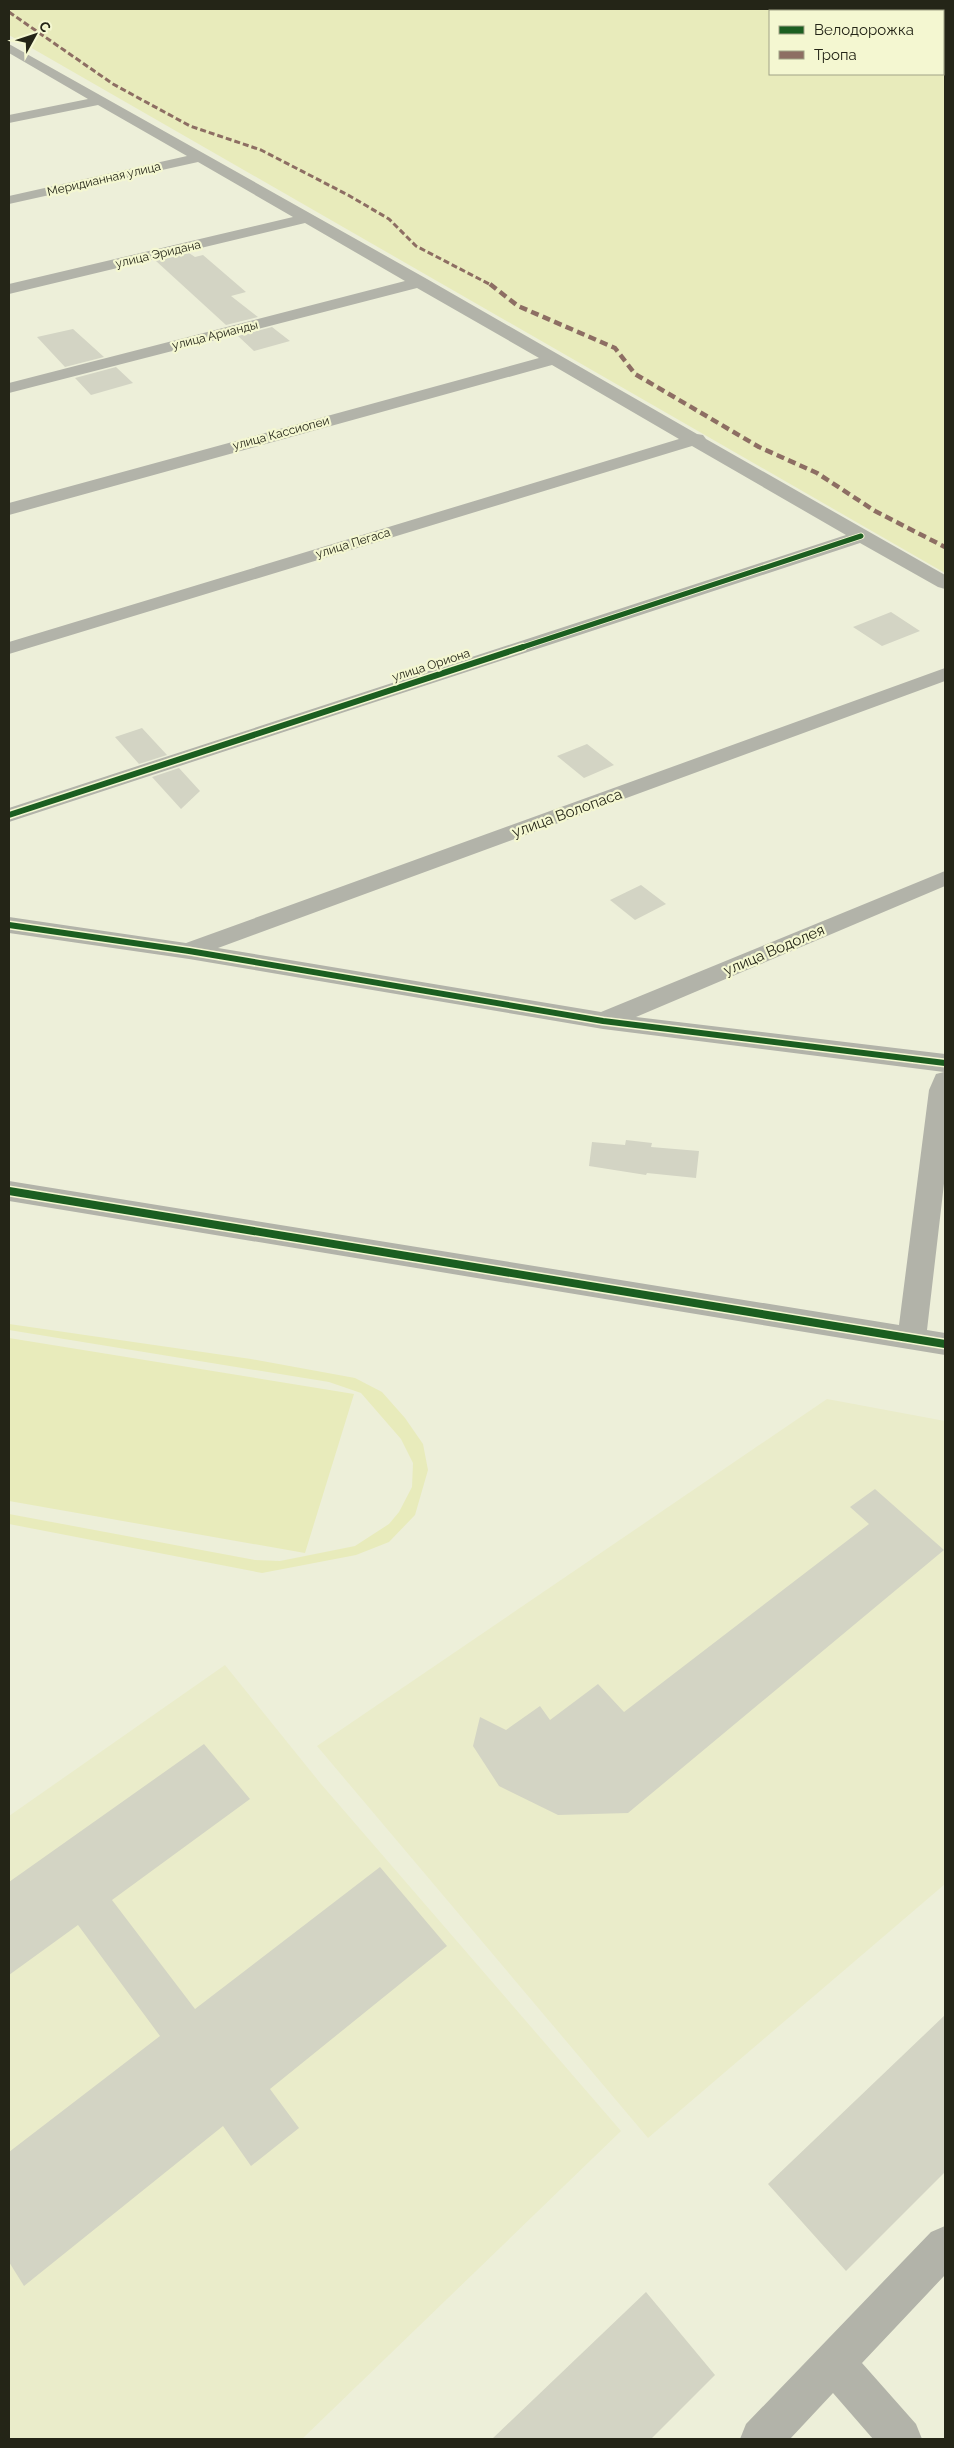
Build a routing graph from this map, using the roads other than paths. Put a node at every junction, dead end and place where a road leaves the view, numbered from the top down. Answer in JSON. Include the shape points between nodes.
{"nodes":[{"id":1,"x":12,"y":51,"type":"edge"},
{"id":2,"x":100,"y":100,"type":"junction"},
{"id":3,"x":9,"y":120,"type":"edge"},
{"id":4,"x":200,"y":157,"type":"junction"},
{"id":5,"x":9,"y":200,"type":"edge"},
{"id":6,"x":308,"y":218,"type":"junction"},
{"id":7,"x":421,"y":282,"type":"junction"},
{"id":8,"x":9,"y":289,"type":"edge"},
{"id":9,"x":554,"y":359,"type":"junction"},
{"id":10,"x":9,"y":388,"type":"edge"},
{"id":11,"x":697,"y":439,"type":"junction"},
{"id":12,"x":9,"y":509,"type":"edge"},
{"id":13,"x":861,"y":536,"type":"junction"},
{"id":14,"x":945,"y":583,"type":"edge"},
{"id":15,"x":9,"y":648,"type":"edge"},
{"id":16,"x":945,"y":674,"type":"edge"},
{"id":17,"x":9,"y":815,"type":"edge"},
{"id":18,"x":945,"y":878,"type":"edge"},
{"id":19,"x":9,"y":924,"type":"edge"},
{"id":20,"x":189,"y":951,"type":"junction"},
{"id":21,"x":604,"y":1021,"type":"junction"},
{"id":22,"x":945,"y":1063,"type":"edge"},
{"id":23,"x":945,"y":1080,"type":"edge"},
{"id":24,"x":9,"y":1191,"type":"edge"},
{"id":25,"x":912,"y":1339,"type":"junction"},
{"id":26,"x":945,"y":1344,"type":"edge"},
{"id":27,"x":945,"y":2246,"type":"edge"},
{"id":28,"x":834,"y":2363,"type":"junction"},
{"id":29,"x":762,"y":2439,"type":"edge"},
{"id":30,"x":901,"y":2439,"type":"edge"}],
"edges":[{"from":1,"to":2,"type":"street"},
{"from":2,"to":3,"type":"street"},
{"from":2,"to":4,"type":"street"},
{"from":4,"to":5,"type":"street","name":"Меридианная улица"},
{"from":4,"to":6,"type":"street"},
{"from":6,"to":7,"type":"street"},
{"from":6,"to":8,"type":"street","name":"улица Эридана"},
{"from":7,"to":9,"type":"street"},
{"from":7,"to":10,"type":"street","name":"улица Арианды"},
{"from":9,"to":11,"type":"street"},
{"from":9,"to":12,"type":"street","name":"улица Кассиопеи"},
{"from":11,"to":13,"type":"street"},
{"from":11,"to":15,"type":"street","name":"улица Пегаса"},
{"from":13,"to":14,"type":"street"},
{"from":13,"to":17,"type":"street","name":"улица Ориона"},
{"from":16,"to":20,"type":"street","name":"улица Волопаса"},
{"from":18,"to":21,"type":"street","name":"улица Водолея"},
{"from":19,"to":20,"type":"street"},
{"from":20,"to":21,"type":"street"},
{"from":21,"to":22,"type":"street"},
{"from":23,"to":25,"type":"street"},
{"from":24,"to":25,"type":"street"},
{"from":25,"to":26,"type":"street"},
{"from":27,"to":28,"type":"street"},
{"from":28,"to":29,"type":"street"},
{"from":28,"to":30,"type":"street"}]}
